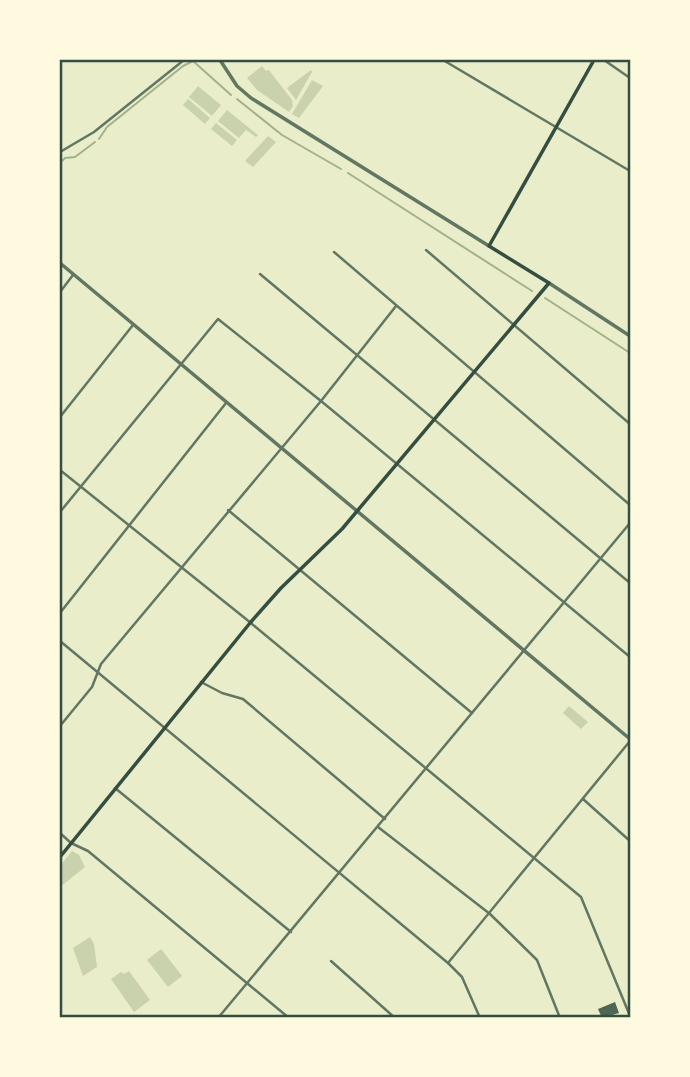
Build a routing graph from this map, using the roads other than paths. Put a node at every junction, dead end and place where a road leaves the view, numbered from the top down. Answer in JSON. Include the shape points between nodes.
{"nodes":[{"id":1,"x":184,"y":60,"type":"edge"},
{"id":2,"x":220,"y":60,"type":"edge"},
{"id":3,"x":443,"y":60,"type":"edge"},
{"id":4,"x":594,"y":60,"type":"edge"},
{"id":5,"x":604,"y":60,"type":"edge"},
{"id":6,"x":631,"y":78,"type":"edge"},
{"id":7,"x":556,"y":128,"type":"junction"},
{"id":8,"x":60,"y":146,"type":"edge"},
{"id":9,"x":60,"y":151,"type":"edge"},
{"id":10,"x":631,"y":171,"type":"edge"},
{"id":11,"x":489,"y":246,"type":"junction"},
{"id":12,"x":426,"y":250,"type":"dead end"},
{"id":13,"x":334,"y":252,"type":"dead end"},
{"id":14,"x":60,"y":263,"type":"edge"},
{"id":15,"x":260,"y":274,"type":"dead end"},
{"id":16,"x":73,"y":275,"type":"junction"},
{"id":17,"x":549,"y":283,"type":"junction"},
{"id":18,"x":60,"y":292,"type":"edge"},
{"id":19,"x":396,"y":306,"type":"junction"},
{"id":20,"x":513,"y":324,"type":"junction"},
{"id":21,"x":133,"y":325,"type":"junction"},
{"id":22,"x":631,"y":336,"type":"edge"},
{"id":23,"x":358,"y":355,"type":"junction"},
{"id":24,"x":180,"y":365,"type":"junction"},
{"id":25,"x":474,"y":372,"type":"junction"},
{"id":26,"x":321,"y":401,"type":"junction"},
{"id":27,"x":226,"y":403,"type":"junction"},
{"id":28,"x":60,"y":417,"type":"edge"},
{"id":29,"x":435,"y":420,"type":"junction"},
{"id":30,"x":631,"y":424,"type":"edge"},
{"id":31,"x":279,"y":448,"type":"junction"},
{"id":32,"x":397,"y":464,"type":"junction"},
{"id":33,"x":60,"y":470,"type":"edge"},
{"id":34,"x":80,"y":486,"type":"junction"},
{"id":35,"x":631,"y":505,"type":"edge"},
{"id":36,"x":228,"y":510,"type":"junction"},
{"id":37,"x":357,"y":512,"type":"junction"},
{"id":38,"x":60,"y":513,"type":"edge"},
{"id":39,"x":631,"y":523,"type":"edge"},
{"id":40,"x":129,"y":526,"type":"junction"},
{"id":41,"x":600,"y":558,"type":"junction"},
{"id":42,"x":181,"y":566,"type":"junction"},
{"id":43,"x":301,"y":569,"type":"junction"},
{"id":44,"x":631,"y":583,"type":"edge"},
{"id":45,"x":565,"y":601,"type":"junction"},
{"id":46,"x":60,"y":613,"type":"edge"},
{"id":47,"x":250,"y":623,"type":"junction"},
{"id":48,"x":60,"y":641,"type":"edge"},
{"id":49,"x":523,"y":650,"type":"junction"},
{"id":50,"x":631,"y":657,"type":"edge"},
{"id":51,"x":98,"y":672,"type":"junction"},
{"id":52,"x":201,"y":682,"type":"junction"},
{"id":53,"x":472,"y":713,"type":"junction"},
{"id":54,"x":60,"y":726,"type":"edge"},
{"id":55,"x":164,"y":727,"type":"junction"},
{"id":56,"x":631,"y":740,"type":"edge"},
{"id":57,"x":425,"y":770,"type":"junction"},
{"id":58,"x":115,"y":788,"type":"junction"},
{"id":59,"x":583,"y":799,"type":"junction"},
{"id":60,"x":385,"y":819,"type":"junction"},
{"id":61,"x":378,"y":827,"type":"junction"},
{"id":62,"x":60,"y":832,"type":"edge"},
{"id":63,"x":631,"y":841,"type":"edge"},
{"id":64,"x":71,"y":843,"type":"junction"},
{"id":65,"x":60,"y":857,"type":"edge"},
{"id":66,"x":535,"y":860,"type":"junction"},
{"id":67,"x":339,"y":874,"type":"junction"},
{"id":68,"x":489,"y":914,"type":"junction"},
{"id":69,"x":291,"y":932,"type":"junction"},
{"id":70,"x":331,"y":961,"type":"dead end"},
{"id":71,"x":448,"y":963,"type":"junction"},
{"id":72,"x":248,"y":984,"type":"junction"},
{"id":73,"x":631,"y":1016,"type":"edge"},
{"id":74,"x":218,"y":1017,"type":"edge"},
{"id":75,"x":289,"y":1017,"type":"edge"},
{"id":76,"x":395,"y":1017,"type":"edge"},
{"id":77,"x":480,"y":1017,"type":"edge"},
{"id":78,"x":560,"y":1017,"type":"edge"}],
"edges":[{"from":1,"to":9,"type":"street","via":[[120,113]]},
{"from":2,"to":11,"type":"street","via":[[251,98]]},
{"from":3,"to":7,"type":"street"},
{"from":4,"to":7,"type":"main road"},
{"from":5,"to":6,"type":"street"},
{"from":7,"to":10,"type":"street"},
{"from":7,"to":11,"type":"main road"},
{"from":8,"to":9,"type":"street"},
{"from":11,"to":17,"type":"main road"},
{"from":12,"to":20,"type":"street"},
{"from":13,"to":19,"type":"street"},
{"from":14,"to":16,"type":"street"},
{"from":15,"to":23,"type":"street"},
{"from":16,"to":18,"type":"street"},
{"from":16,"to":21,"type":"street"},
{"from":17,"to":20,"type":"main road"},
{"from":17,"to":22,"type":"street"},
{"from":19,"to":23,"type":"street"},
{"from":19,"to":25,"type":"street"},
{"from":20,"to":25,"type":"main road"},
{"from":20,"to":30,"type":"street"},
{"from":21,"to":24,"type":"street"},
{"from":21,"to":28,"type":"street"},
{"from":23,"to":26,"type":"street"},
{"from":23,"to":29,"type":"street"},
{"from":24,"to":26,"type":"street","via":[[218,319]]},
{"from":24,"to":27,"type":"street"},
{"from":24,"to":34,"type":"street"},
{"from":25,"to":29,"type":"main road"},
{"from":25,"to":35,"type":"street"},
{"from":26,"to":31,"type":"street"},
{"from":26,"to":32,"type":"street"},
{"from":27,"to":31,"type":"street"},
{"from":27,"to":40,"type":"street"},
{"from":29,"to":32,"type":"main road"},
{"from":29,"to":41,"type":"street"},
{"from":31,"to":36,"type":"street"},
{"from":31,"to":37,"type":"street"},
{"from":32,"to":37,"type":"main road"},
{"from":32,"to":45,"type":"street"},
{"from":33,"to":34,"type":"street"},
{"from":34,"to":38,"type":"street"},
{"from":34,"to":40,"type":"street"},
{"from":36,"to":42,"type":"street"},
{"from":36,"to":43,"type":"street"},
{"from":37,"to":43,"type":"main road"},
{"from":37,"to":49,"type":"street"},
{"from":39,"to":41,"type":"street"},
{"from":40,"to":42,"type":"street"},
{"from":40,"to":46,"type":"street"},
{"from":41,"to":44,"type":"street"},
{"from":41,"to":45,"type":"street"},
{"from":42,"to":47,"type":"street"},
{"from":42,"to":51,"type":"street"},
{"from":43,"to":47,"type":"main road"},
{"from":43,"to":53,"type":"street"},
{"from":45,"to":49,"type":"street"},
{"from":45,"to":50,"type":"street"},
{"from":47,"to":52,"type":"main road"},
{"from":47,"to":57,"type":"street"},
{"from":48,"to":51,"type":"street"},
{"from":49,"to":53,"type":"street"},
{"from":49,"to":56,"type":"street"},
{"from":51,"to":54,"type":"street","via":[[93,687]]},
{"from":51,"to":55,"type":"street"},
{"from":52,"to":55,"type":"main road"},
{"from":52,"to":60,"type":"street","via":[[243,699]]},
{"from":53,"to":57,"type":"street"},
{"from":55,"to":58,"type":"main road"},
{"from":55,"to":67,"type":"street"},
{"from":56,"to":59,"type":"street"},
{"from":57,"to":60,"type":"street"},
{"from":57,"to":66,"type":"street"},
{"from":58,"to":64,"type":"main road"},
{"from":58,"to":69,"type":"street"},
{"from":59,"to":63,"type":"street"},
{"from":59,"to":66,"type":"street"},
{"from":60,"to":61,"type":"street"},
{"from":61,"to":67,"type":"street"},
{"from":61,"to":68,"type":"street"},
{"from":62,"to":64,"type":"street"},
{"from":64,"to":65,"type":"main road"},
{"from":64,"to":72,"type":"street","via":[[88,851]]},
{"from":66,"to":68,"type":"street"},
{"from":66,"to":73,"type":"street","via":[[581,897]]},
{"from":67,"to":69,"type":"street"},
{"from":67,"to":71,"type":"street"},
{"from":68,"to":71,"type":"street"},
{"from":68,"to":78,"type":"street","via":[[537,960]]},
{"from":69,"to":72,"type":"street"},
{"from":70,"to":76,"type":"street"},
{"from":71,"to":77,"type":"street","via":[[467,986]]},
{"from":72,"to":74,"type":"street"},
{"from":72,"to":75,"type":"street"}]}
